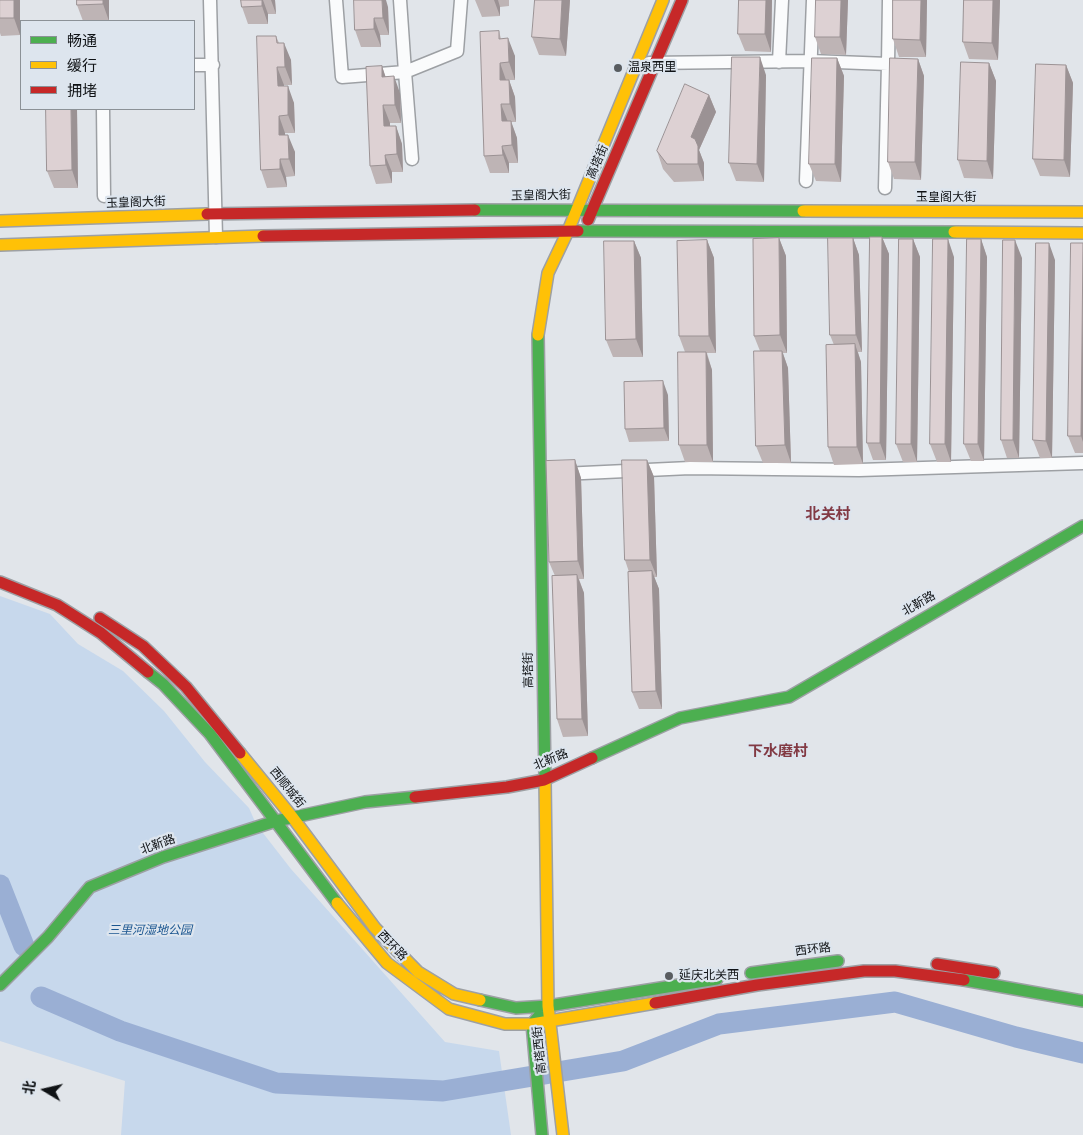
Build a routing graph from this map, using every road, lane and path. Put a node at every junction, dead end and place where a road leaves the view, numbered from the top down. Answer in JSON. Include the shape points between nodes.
{"nodes":[{"id":1,"x":210,"y":0,"type":"edge"},
{"id":2,"x":336,"y":0,"type":"edge"},
{"id":3,"x":400,"y":0,"type":"edge"},
{"id":4,"x":461,"y":0,"type":"edge"},
{"id":5,"x":663,"y":0,"type":"edge"},
{"id":6,"x":682,"y":0,"type":"edge"},
{"id":7,"x":782,"y":0,"type":"edge"},
{"id":8,"x":813,"y":0,"type":"edge"},
{"id":9,"x":889,"y":0,"type":"edge"},
{"id":10,"x":638,"y":58,"type":"junction"},
{"id":11,"x":811,"y":61,"type":"junction"},
{"id":12,"x":779,"y":62,"type":"junction"},
{"id":13,"x":212,"y":64,"type":"junction"},
{"id":14,"x":888,"y":64,"type":"junction"},
{"id":15,"x":195,"y":65,"type":"edge"},
{"id":16,"x":654,"y":65,"type":"junction"},
{"id":17,"x":405,"y":72,"type":"junction"},
{"id":18,"x":103,"y":110,"type":"edge"},
{"id":19,"x":412,"y":159,"type":"dead end"},
{"id":20,"x":806,"y":181,"type":"dead end"},
{"id":21,"x":885,"y":188,"type":"dead end"},
{"id":22,"x":104,"y":196,"type":"dead end"},
{"id":23,"x":577,"y":209,"type":"junction"},
{"id":24,"x":592,"y":211,"type":"junction"},
{"id":25,"x":1083,"y":212,"type":"edge"},
{"id":26,"x":215,"y":214,"type":"junction"},
{"id":27,"x":0,"y":221,"type":"edge"},
{"id":28,"x":568,"y":231,"type":"junction"},
{"id":29,"x":1083,"y":233,"type":"edge"},
{"id":30,"x":580,"y":236,"type":"junction"},
{"id":31,"x":216,"y":237,"type":"junction"},
{"id":32,"x":0,"y":245,"type":"edge"},
{"id":33,"x":566,"y":262,"type":"dead end"},
{"id":34,"x":538,"y":333,"type":"junction"},
{"id":35,"x":1083,"y":462,"type":"edge"},
{"id":36,"x":540,"y":476,"type":"junction"},
{"id":37,"x":1083,"y":526,"type":"edge"},
{"id":38,"x":29,"y":581,"type":"dead end"},
{"id":39,"x":0,"y":582,"type":"edge"},
{"id":40,"x":544,"y":780,"type":"junction"},
{"id":41,"x":294,"y":818,"type":"junction"},
{"id":42,"x":276,"y":821,"type":"junction"},
{"id":43,"x":900,"y":959,"type":"dead end"},
{"id":44,"x":928,"y":962,"type":"dead end"},
{"id":45,"x":0,"y":985,"type":"edge"},
{"id":46,"x":1083,"y":990,"type":"edge"},
{"id":47,"x":1083,"y":1001,"type":"edge"},
{"id":48,"x":548,"y":1006,"type":"junction"},
{"id":49,"x":551,"y":1022,"type":"junction"},
{"id":50,"x":532,"y":1024,"type":"junction"},
{"id":51,"x":563,"y":1134,"type":"edge"},
{"id":52,"x":542,"y":1135,"type":"edge"}],
"edges":[{"from":1,"to":13,"type":"street"},
{"from":2,"to":17,"type":"street","via":[[342,77]]},
{"from":3,"to":17,"type":"street"},
{"from":4,"to":17,"type":"street","via":[[457,51]]},
{"from":5,"to":10,"type":"street","name":"高塔街"},
{"from":6,"to":16,"type":"street","name":"高塔街"},
{"from":7,"to":12,"type":"street"},
{"from":8,"to":11,"type":"street"},
{"from":9,"to":14,"type":"street"},
{"from":10,"to":16,"type":"street"},
{"from":10,"to":23,"type":"street","name":"高塔街"},
{"from":11,"to":12,"type":"street"},
{"from":11,"to":14,"type":"street"},
{"from":11,"to":20,"type":"street"},
{"from":12,"to":16,"type":"street"},
{"from":13,"to":15,"type":"street"},
{"from":13,"to":26,"type":"street"},
{"from":14,"to":21,"type":"street"},
{"from":16,"to":24,"type":"street","name":"高塔街"},
{"from":17,"to":19,"type":"street"},
{"from":18,"to":22,"type":"street"},
{"from":23,"to":24,"type":"street","name":"玉皇阁大街"},
{"from":23,"to":26,"type":"street","name":"玉皇阁大街"},
{"from":23,"to":28,"type":"street","name":"高塔街"},
{"from":24,"to":25,"type":"street","name":"玉皇阁大街"},
{"from":24,"to":30,"type":"street","name":"高塔街"},
{"from":26,"to":27,"type":"street","name":"玉皇阁大街"},
{"from":26,"to":31,"type":"street"},
{"from":28,"to":30,"type":"street"},
{"from":28,"to":31,"type":"street"},
{"from":28,"to":34,"type":"street","name":"高塔街","via":[[548,273]]},
{"from":29,"to":30,"type":"street"},
{"from":31,"to":32,"type":"street"},
{"from":33,"to":34,"type":"street","name":"高塔街"},
{"from":34,"to":36,"type":"street","name":"高塔街"},
{"from":35,"to":36,"type":"street","via":[[859,470],[690,468]]},
{"from":36,"to":40,"type":"street","name":"高塔街"},
{"from":37,"to":40,"type":"street","name":"北靳路","via":[[789,697],[680,718]]},
{"from":38,"to":41,"type":"street","name":"西顺城街","via":[[90,611],[142,646],[186,687]]},
{"from":39,"to":42,"type":"street","via":[[57,605],[101,633],[163,684],[210,734]]},
{"from":40,"to":41,"type":"street","name":"北靳路","via":[[365,802]]},
{"from":40,"to":48,"type":"street","name":"高塔街"},
{"from":41,"to":42,"type":"street","name":"北靳路"},
{"from":41,"to":48,"type":"street","name":"西顺城街","via":[[375,928],[418,972],[454,994],[516,1008]]},
{"from":42,"to":45,"type":"street","name":"北靳路","via":[[163,857],[90,887]]},
{"from":42,"to":50,"type":"street","name":"西环路","via":[[342,910],[387,963],[449,1009],[505,1024]]},
{"from":43,"to":48,"type":"street","name":"西环路","via":[[854,960]]},
{"from":44,"to":46,"type":"street"},
{"from":47,"to":49,"type":"street","via":[[959,979],[895,971],[864,971],[757,985]]},
{"from":48,"to":49,"type":"street","name":"高塔西街"},
{"from":48,"to":50,"type":"street","name":"高塔西街"},
{"from":49,"to":50,"type":"street","name":"西环路"},
{"from":49,"to":51,"type":"street","name":"高塔西街"},
{"from":50,"to":52,"type":"street","name":"高塔西街"}]}
